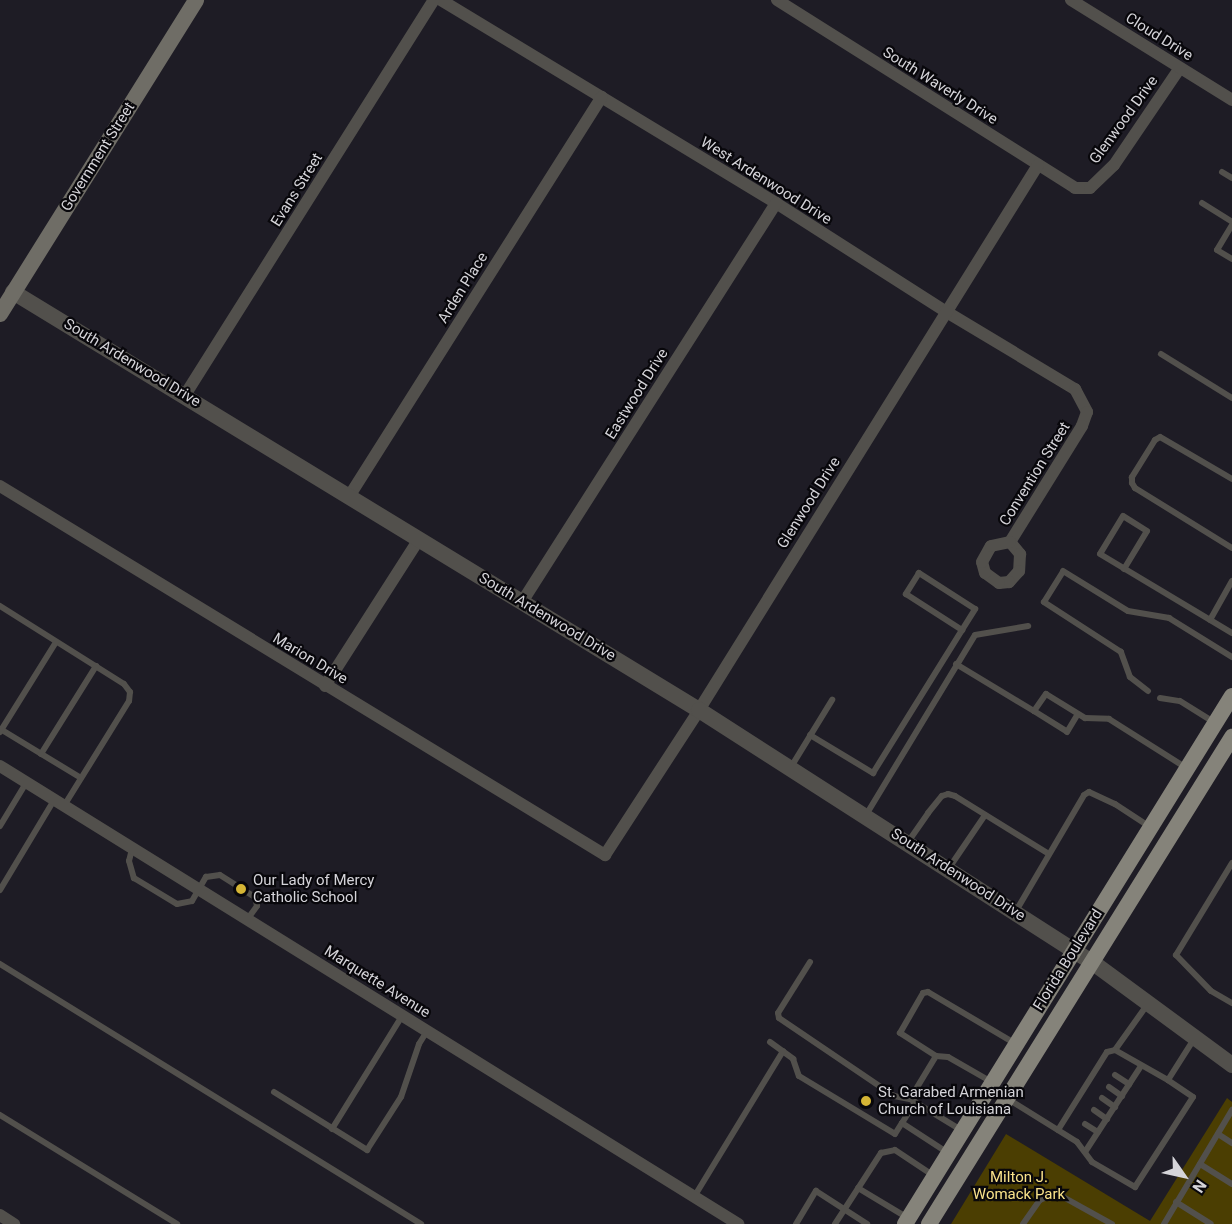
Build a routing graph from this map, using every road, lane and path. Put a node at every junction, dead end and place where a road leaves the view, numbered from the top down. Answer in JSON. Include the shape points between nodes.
{"nodes":[{"id":1,"x":196,"y":0,"type":"edge"},
{"id":2,"x":434,"y":0,"type":"edge"},
{"id":3,"x":441,"y":0,"type":"edge"},
{"id":4,"x":777,"y":0,"type":"edge"},
{"id":5,"x":1071,"y":0,"type":"edge"},
{"id":6,"x":1180,"y":68,"type":"junction"},
{"id":7,"x":602,"y":97,"type":"junction"},
{"id":8,"x":1232,"y":100,"type":"edge"},
{"id":9,"x":1038,"y":165,"type":"junction"},
{"id":10,"x":1222,"y":172,"type":"dead end"},
{"id":11,"x":1232,"y":178,"type":"edge"},
{"id":12,"x":1090,"y":188,"type":"joint"},
{"id":13,"x":776,"y":203,"type":"junction"},
{"id":14,"x":1202,"y":204,"type":"dead end"},
{"id":15,"x":1232,"y":224,"type":"edge"},
{"id":16,"x":1232,"y":259,"type":"edge"},
{"id":17,"x":14,"y":292,"type":"junction"},
{"id":18,"x":945,"y":311,"type":"junction"},
{"id":19,"x":0,"y":314,"type":"edge"},
{"id":20,"x":1161,"y":354,"type":"dead end"},
{"id":21,"x":1074,"y":389,"type":"joint"},
{"id":22,"x":185,"y":395,"type":"junction"},
{"id":23,"x":1232,"y":398,"type":"edge"},
{"id":24,"x":1232,"y":479,"type":"edge"},
{"id":25,"x":0,"y":486,"type":"edge"},
{"id":26,"x":350,"y":495,"type":"junction"},
{"id":27,"x":419,"y":539,"type":"junction"},
{"id":28,"x":1010,"y":542,"type":"dead end"},
{"id":29,"x":1232,"y":548,"type":"edge"},
{"id":30,"x":1124,"y":569,"type":"junction"},
{"id":31,"x":1232,"y":581,"type":"edge"},
{"id":32,"x":522,"y":602,"type":"junction"},
{"id":33,"x":0,"y":606,"type":"edge"},
{"id":34,"x":1210,"y":620,"type":"junction"},
{"id":35,"x":1028,"y":626,"type":"dead end"},
{"id":36,"x":962,"y":630,"type":"junction"},
{"id":37,"x":1232,"y":633,"type":"edge"},
{"id":38,"x":56,"y":642,"type":"junction"},
{"id":39,"x":1232,"y":657,"type":"edge"},
{"id":40,"x":956,"y":664,"type":"junction"},
{"id":41,"x":96,"y":666,"type":"junction"},
{"id":42,"x":325,"y":686,"type":"junction"},
{"id":43,"x":1148,"y":691,"type":"dead end"},
{"id":44,"x":1232,"y":696,"type":"edge"},
{"id":45,"x":1160,"y":698,"type":"dead end"},
{"id":46,"x":832,"y":700,"type":"dead end"},
{"id":47,"x":699,"y":710,"type":"junction"},
{"id":48,"x":1034,"y":711,"type":"junction"},
{"id":49,"x":1077,"y":714,"type":"junction"},
{"id":50,"x":1215,"y":723,"type":"junction"},
{"id":51,"x":1,"y":731,"type":"edge"},
{"id":52,"x":810,"y":735,"type":"junction"},
{"id":53,"x":1232,"y":735,"type":"edge"},
{"id":54,"x":41,"y":754,"type":"junction"},
{"id":55,"x":0,"y":767,"type":"edge"},
{"id":56,"x":791,"y":768,"type":"junction"},
{"id":57,"x":1187,"y":768,"type":"junction"},
{"id":58,"x":81,"y":778,"type":"junction"},
{"id":59,"x":26,"y":782,"type":"junction"},
{"id":60,"x":59,"y":803,"type":"junction"},
{"id":61,"x":986,"y":814,"type":"junction"},
{"id":62,"x":866,"y":816,"type":"junction"},
{"id":63,"x":0,"y":826,"type":"edge"},
{"id":64,"x":1151,"y":827,"type":"junction"},
{"id":65,"x":908,"y":842,"type":"junction"},
{"id":66,"x":132,"y":849,"type":"junction"},
{"id":67,"x":605,"y":855,"type":"joint"},
{"id":68,"x":1049,"y":855,"type":"junction"},
{"id":69,"x":1232,"y":863,"type":"edge"},
{"id":70,"x":949,"y":868,"type":"junction"},
{"id":71,"x":199,"y":889,"type":"junction"},
{"id":72,"x":0,"y":890,"type":"edge"},
{"id":73,"x":1016,"y":911,"type":"junction"},
{"id":74,"x":247,"y":920,"type":"junction"},
{"id":75,"x":1074,"y":950,"type":"junction"},
{"id":76,"x":810,"y":962,"type":"dead end"},
{"id":77,"x":1092,"y":962,"type":"junction"},
{"id":78,"x":0,"y":963,"type":"edge"},
{"id":79,"x":1148,"y":1003,"type":"junction"},
{"id":80,"x":1232,"y":1003,"type":"edge"},
{"id":81,"x":402,"y":1016,"type":"junction"},
{"id":82,"x":427,"y":1031,"type":"junction"},
{"id":83,"x":1195,"y":1038,"type":"junction"},
{"id":84,"x":770,"y":1042,"type":"dead end"},
{"id":85,"x":1016,"y":1044,"type":"junction"},
{"id":86,"x":1115,"y":1050,"type":"junction"},
{"id":87,"x":783,"y":1051,"type":"junction"},
{"id":88,"x":936,"y":1056,"type":"junction"},
{"id":89,"x":1099,"y":1065,"type":"junction"},
{"id":90,"x":1232,"y":1065,"type":"edge"},
{"id":91,"x":1141,"y":1066,"type":"junction"},
{"id":92,"x":1105,"y":1069,"type":"dead end"},
{"id":93,"x":1092,"y":1075,"type":"junction"},
{"id":94,"x":1115,"y":1075,"type":"dead end"},
{"id":95,"x":1098,"y":1080,"type":"dead end"},
{"id":96,"x":1168,"y":1080,"type":"junction"},
{"id":97,"x":993,"y":1083,"type":"junction"},
{"id":98,"x":1129,"y":1084,"type":"junction"},
{"id":99,"x":1084,"y":1087,"type":"junction"},
{"id":100,"x":1109,"y":1087,"type":"dead end"},
{"id":101,"x":274,"y":1092,"type":"dead end"},
{"id":102,"x":1092,"y":1092,"type":"dead end"},
{"id":103,"x":1122,"y":1096,"type":"junction"},
{"id":104,"x":1102,"y":1098,"type":"dead end"},
{"id":105,"x":1007,"y":1099,"type":"junction"},
{"id":106,"x":1077,"y":1099,"type":"junction"},
{"id":107,"x":912,"y":1100,"type":"junction"},
{"id":108,"x":1084,"y":1103,"type":"dead end"},
{"id":109,"x":1115,"y":1107,"type":"junction"},
{"id":110,"x":1094,"y":1110,"type":"dead end"},
{"id":111,"x":1232,"y":1110,"type":"edge"},
{"id":112,"x":1068,"y":1113,"type":"junction"},
{"id":113,"x":0,"y":1115,"type":"edge"},
{"id":114,"x":1075,"y":1117,"type":"dead end"},
{"id":115,"x":1107,"y":1119,"type":"junction"},
{"id":116,"x":902,"y":1123,"type":"junction"},
{"id":117,"x":1085,"y":1124,"type":"dead end"},
{"id":118,"x":332,"y":1129,"type":"junction"},
{"id":119,"x":1058,"y":1130,"type":"junction"},
{"id":120,"x":963,"y":1131,"type":"junction"},
{"id":121,"x":1098,"y":1132,"type":"junction"},
{"id":122,"x":1218,"y":1134,"type":"junction"},
{"id":123,"x":1232,"y":1143,"type":"edge"},
{"id":124,"x":1085,"y":1152,"type":"junction"},
{"id":125,"x":948,"y":1153,"type":"junction"},
{"id":126,"x":1200,"y":1164,"type":"junction"},
{"id":127,"x":934,"y":1176,"type":"junction"},
{"id":128,"x":1232,"y":1184,"type":"edge"},
{"id":129,"x":858,"y":1188,"type":"junction"},
{"id":130,"x":694,"y":1197,"type":"junction"},
{"id":131,"x":1176,"y":1203,"type":"junction"},
{"id":132,"x":844,"y":1210,"type":"junction"},
{"id":133,"x":0,"y":1215,"type":"edge"},
{"id":134,"x":906,"y":1221,"type":"edge"},
{"id":135,"x":729,"y":1222,"type":"edge"},
{"id":136,"x":14,"y":1224,"type":"edge"},
{"id":137,"x":177,"y":1224,"type":"edge"},
{"id":138,"x":421,"y":1224,"type":"edge"},
{"id":139,"x":796,"y":1224,"type":"edge"},
{"id":140,"x":836,"y":1224,"type":"edge"},
{"id":141,"x":867,"y":1224,"type":"edge"},
{"id":142,"x":929,"y":1224,"type":"edge"},
{"id":143,"x":1023,"y":1224,"type":"edge"},
{"id":144,"x":1112,"y":1224,"type":"edge"},
{"id":145,"x":1164,"y":1224,"type":"edge"},
{"id":146,"x":1211,"y":1224,"type":"edge"}],
"edges":[{"from":1,"to":17,"type":"main road","name":"Government Street"},
{"from":2,"to":22,"type":"street","name":"Evans Street"},
{"from":3,"to":7,"type":"street","name":"West Ardenwood Drive"},
{"from":4,"to":9,"type":"street","name":"South Waverly Drive"},
{"from":5,"to":6,"type":"street","name":"Cloud Drive"},
{"from":6,"to":8,"type":"street","name":"Cloud Drive"},
{"from":6,"to":12,"type":"street","name":"Glenwood Drive","via":[[1114,165]]},
{"from":7,"to":13,"type":"street","name":"West Ardenwood Drive"},
{"from":7,"to":26,"type":"street","name":"Arden Place"},
{"from":9,"to":12,"type":"street","name":"South Waverly Drive","via":[[1075,188]]},
{"from":9,"to":18,"type":"street","name":"Glenwood Drive"},
{"from":10,"to":11,"type":"lane"},
{"from":13,"to":18,"type":"street","name":"West Ardenwood Drive"},
{"from":13,"to":32,"type":"street","name":"Eastwood Drive"},
{"from":14,"to":15,"type":"lane"},
{"from":15,"to":16,"type":"lane","via":[[1217,250]]},
{"from":17,"to":19,"type":"main road","name":"Government Street"},
{"from":17,"to":22,"type":"street","name":"South Ardenwood Drive"},
{"from":18,"to":21,"type":"street","name":"West Ardenwood Drive"},
{"from":18,"to":47,"type":"street","name":"Glenwood Drive"},
{"from":20,"to":23,"type":"lane"},
{"from":21,"to":28,"type":"street","name":"Convention Street","via":[[1087,412],[1082,426]]},
{"from":22,"to":26,"type":"street","name":"South Ardenwood Drive"},
{"from":24,"to":29,"type":"lane","via":[[1160,437],[1132,477],[1135,488]]},
{"from":25,"to":42,"type":"street","name":"Marion Drive"},
{"from":26,"to":27,"type":"street","name":"South Ardenwood Drive"},
{"from":27,"to":32,"type":"street","name":"South Ardenwood Drive"},
{"from":27,"to":42,"type":"street"},
{"from":30,"to":30,"type":"lane","via":[[1100,554],[1123,516],[1147,531]]},
{"from":30,"to":34,"type":"lane"},
{"from":31,"to":34,"type":"lane"},
{"from":32,"to":47,"type":"street","name":"South Ardenwood Drive"},
{"from":33,"to":38,"type":"lane"},
{"from":34,"to":37,"type":"lane"},
{"from":35,"to":40,"type":"lane","via":[[975,634]]},
{"from":36,"to":36,"type":"lane","via":[[975,609],[919,573],[906,594]]},
{"from":36,"to":52,"type":"lane","via":[[873,773]]},
{"from":38,"to":41,"type":"lane"},
{"from":38,"to":51,"type":"lane"},
{"from":39,"to":43,"type":"lane","via":[[1169,618],[1128,611],[1063,571],[1044,602],[1120,652],[1130,677]]},
{"from":40,"to":48,"type":"lane"},
{"from":40,"to":62,"type":"lane"},
{"from":41,"to":54,"type":"lane"},
{"from":41,"to":58,"type":"lane","via":[[124,684],[130,692],[129,700]]},
{"from":42,"to":67,"type":"street","name":"Marion Drive"},
{"from":44,"to":50,"type":"main road","name":"Florida Boulevard"},
{"from":45,"to":50,"type":"lane","via":[[1180,701]]},
{"from":46,"to":52,"type":"lane"},
{"from":47,"to":56,"type":"street","name":"South Ardenwood Drive"},
{"from":47,"to":67,"type":"street","name":"Glenwood Drive"},
{"from":48,"to":49,"type":"lane","via":[[1046,694]]},
{"from":48,"to":49,"type":"lane","via":[[1067,732]]},
{"from":49,"to":57,"type":"lane","via":[[1109,719]]},
{"from":50,"to":53,"type":"main road"},
{"from":50,"to":57,"type":"main road","name":"Florida Boulevard"},
{"from":51,"to":54,"type":"lane"},
{"from":52,"to":56,"type":"lane"},
{"from":53,"to":77,"type":"main road","name":"Florida Boulevard"},
{"from":54,"to":58,"type":"lane"},
{"from":55,"to":59,"type":"street","name":"Marquette Avenue"},
{"from":56,"to":62,"type":"street","name":"South Ardenwood Drive"},
{"from":57,"to":64,"type":"main road","name":"Florida Boulevard"},
{"from":58,"to":60,"type":"lane"},
{"from":59,"to":60,"type":"street","name":"Marquette Avenue"},
{"from":59,"to":63,"type":"lane"},
{"from":60,"to":66,"type":"street","name":"Marquette Avenue"},
{"from":60,"to":72,"type":"lane"},
{"from":61,"to":65,"type":"lane","via":[[955,796],[942,796]]},
{"from":61,"to":68,"type":"lane"},
{"from":61,"to":70,"type":"lane"},
{"from":62,"to":65,"type":"street","name":"South Ardenwood Drive"},
{"from":64,"to":68,"type":"lane","via":[[1089,792]]},
{"from":64,"to":75,"type":"main road","name":"Florida Boulevard"},
{"from":65,"to":70,"type":"street","name":"South Ardenwood Drive"},
{"from":66,"to":71,"type":"street","name":"Marquette Avenue"},
{"from":66,"to":71,"type":"lane","via":[[129,861],[134,878],[177,904],[192,901]]},
{"from":68,"to":73,"type":"lane"},
{"from":69,"to":80,"type":"lane","via":[[1176,956],[1211,991]]},
{"from":70,"to":73,"type":"street","name":"South Ardenwood Drive"},
{"from":71,"to":74,"type":"street","name":"Marquette Avenue"},
{"from":71,"to":74,"type":"lane","via":[[206,878],[220,875],[255,897],[257,906]]},
{"from":73,"to":75,"type":"street","name":"South Ardenwood Drive"},
{"from":74,"to":81,"type":"street","name":"Marquette Avenue"},
{"from":75,"to":77,"type":"street","name":"South Ardenwood Drive"},
{"from":75,"to":85,"type":"main road","name":"Florida Boulevard"},
{"from":76,"to":107,"type":"lane","via":[[778,1013],[779,1018],[894,1096]]},
{"from":77,"to":79,"type":"street","name":"South Ardenwood Drive"},
{"from":77,"to":105,"type":"main road","name":"Florida Boulevard"},
{"from":78,"to":138,"type":"lane"},
{"from":79,"to":83,"type":"street","name":"South Ardenwood Drive"},
{"from":79,"to":86,"type":"lane"},
{"from":81,"to":82,"type":"street","name":"Marquette Avenue"},
{"from":81,"to":118,"type":"lane"},
{"from":82,"to":118,"type":"lane","via":[[401,1096],[367,1150]]},
{"from":82,"to":130,"type":"street","name":"Marquette Avenue"},
{"from":83,"to":90,"type":"street","name":"South Ardenwood Drive"},
{"from":83,"to":96,"type":"lane"},
{"from":84,"to":87,"type":"lane"},
{"from":85,"to":88,"type":"lane","via":[[928,992],[923,993],[900,1033]]},
{"from":85,"to":97,"type":"main road","name":"Florida Boulevard"},
{"from":86,"to":89,"type":"lane","via":[[1107,1052]]},
{"from":86,"to":91,"type":"lane"},
{"from":87,"to":116,"type":"lane","via":[[794,1059],[799,1076],[837,1099],[895,1134]]},
{"from":87,"to":130,"type":"lane"},
{"from":88,"to":97,"type":"lane","via":[[948,1057]]},
{"from":88,"to":107,"type":"lane"},
{"from":89,"to":92,"type":"lane"},
{"from":89,"to":93,"type":"lane"},
{"from":91,"to":96,"type":"lane"},
{"from":91,"to":98,"type":"lane"},
{"from":93,"to":95,"type":"lane"},
{"from":93,"to":99,"type":"lane"},
{"from":94,"to":98,"type":"lane"},
{"from":96,"to":124,"type":"lane","via":[[1193,1097],[1135,1187],[1092,1162]]},
{"from":97,"to":120,"type":"main road","name":"Florida Boulevard"},
{"from":98,"to":103,"type":"lane"},
{"from":99,"to":102,"type":"lane"},
{"from":99,"to":106,"type":"lane"},
{"from":100,"to":103,"type":"lane"},
{"from":101,"to":118,"type":"lane"},
{"from":103,"to":109,"type":"lane"},
{"from":104,"to":109,"type":"lane"},
{"from":105,"to":119,"type":"lane"},
{"from":105,"to":142,"type":"main road","name":"Florida Boulevard"},
{"from":106,"to":108,"type":"lane"},
{"from":106,"to":112,"type":"lane"},
{"from":107,"to":116,"type":"lane"},
{"from":107,"to":120,"type":"lane"},
{"from":109,"to":115,"type":"lane"},
{"from":110,"to":115,"type":"lane"},
{"from":111,"to":122,"type":"lane"},
{"from":112,"to":114,"type":"lane"},
{"from":112,"to":119,"type":"lane"},
{"from":113,"to":137,"type":"lane"},
{"from":115,"to":121,"type":"lane"},
{"from":116,"to":125,"type":"lane"},
{"from":117,"to":121,"type":"lane"},
{"from":119,"to":124,"type":"lane"},
{"from":120,"to":125,"type":"main road","name":"Florida Boulevard"},
{"from":121,"to":124,"type":"lane"},
{"from":122,"to":123,"type":"lane"},
{"from":122,"to":126,"type":"lane"},
{"from":125,"to":127,"type":"main road","name":"Florida Boulevard"},
{"from":126,"to":128,"type":"lane"},
{"from":126,"to":131,"type":"lane"},
{"from":127,"to":129,"type":"lane","via":[[895,1150],[881,1153]]},
{"from":127,"to":134,"type":"main road","name":"Florida Boulevard"},
{"from":129,"to":132,"type":"lane"},
{"from":129,"to":134,"type":"lane"},
{"from":130,"to":135,"type":"street","name":"Marquette Avenue"},
{"from":131,"to":145,"type":"lane"},
{"from":131,"to":146,"type":"lane"},
{"from":132,"to":139,"type":"lane","via":[[816,1191]]},
{"from":132,"to":140,"type":"lane"},
{"from":132,"to":141,"type":"lane"},
{"from":133,"to":136,"type":"street"},
{"from":143,"to":144,"type":"lane","via":[[1040,1200],[1056,1193]]}]}
